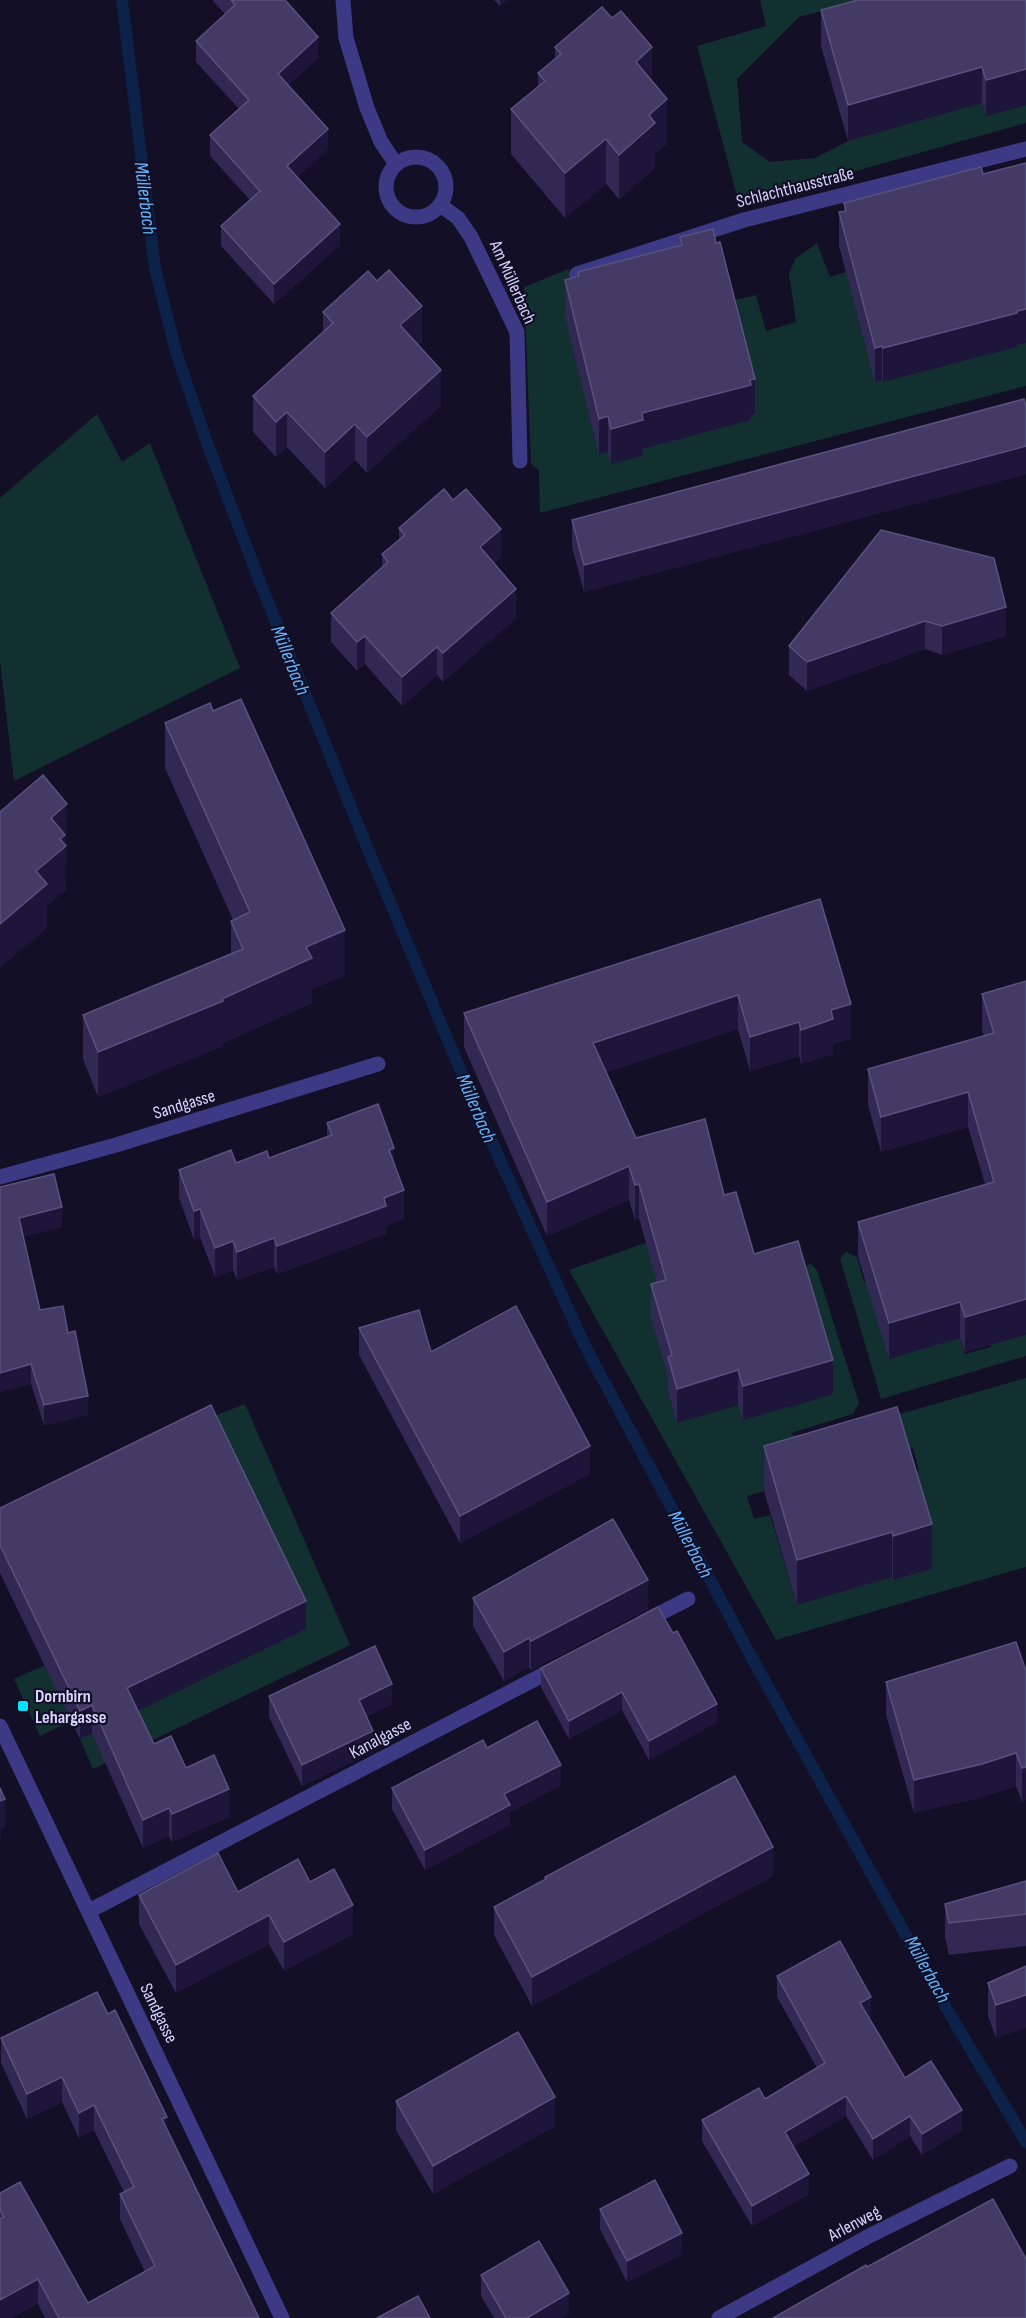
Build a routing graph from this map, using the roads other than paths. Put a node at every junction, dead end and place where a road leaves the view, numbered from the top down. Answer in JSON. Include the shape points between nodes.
{"nodes":[{"id":1,"x":343,"y":0,"type":"edge"},
{"id":2,"x":1026,"y":149,"type":"edge"},
{"id":3,"x":396,"y":164,"type":"junction"},
{"id":4,"x":440,"y":205,"type":"junction"},
{"id":5,"x":578,"y":274,"type":"edge"},
{"id":6,"x":520,"y":460,"type":"dead end"},
{"id":7,"x":378,"y":1064,"type":"dead end"},
{"id":8,"x":0,"y":1177,"type":"edge"},
{"id":9,"x":688,"y":1599,"type":"dead end"},
{"id":10,"x":635,"y":1627,"type":"edge"},
{"id":11,"x":572,"y":1660,"type":"edge"},
{"id":12,"x":0,"y":1725,"type":"edge"},
{"id":13,"x":89,"y":1911,"type":"junction"},
{"id":14,"x":1010,"y":2166,"type":"dead end"},
{"id":15,"x":282,"y":2318,"type":"edge"},
{"id":16,"x":719,"y":2318,"type":"edge"}],
"edges":[{"from":1,"to":3,"type":"street","via":[[346,38],[367,108],[381,142]]},
{"from":2,"to":5,"type":"street","name":"Schlachthausstraße","via":[[744,220]]},
{"from":3,"to":4,"type":"street","via":[[418,156],[438,166],[446,188]]},
{"from":3,"to":4,"type":"street","via":[[386,185],[393,207],[414,217],[426,215]]},
{"from":4,"to":6,"type":"street","name":"Am Müllerbach","via":[[458,218],[471,237],[517,332]]},
{"from":7,"to":8,"type":"street","name":"Sandgasse"},
{"from":9,"to":10,"type":"street"},
{"from":11,"to":13,"type":"street","name":"Kanalgasse"},
{"from":12,"to":13,"type":"street","name":"Sandgasse"},
{"from":13,"to":15,"type":"street","name":"Sandgasse"},
{"from":14,"to":16,"type":"street","name":"Arlenweg","via":[[871,2235]]}]}
